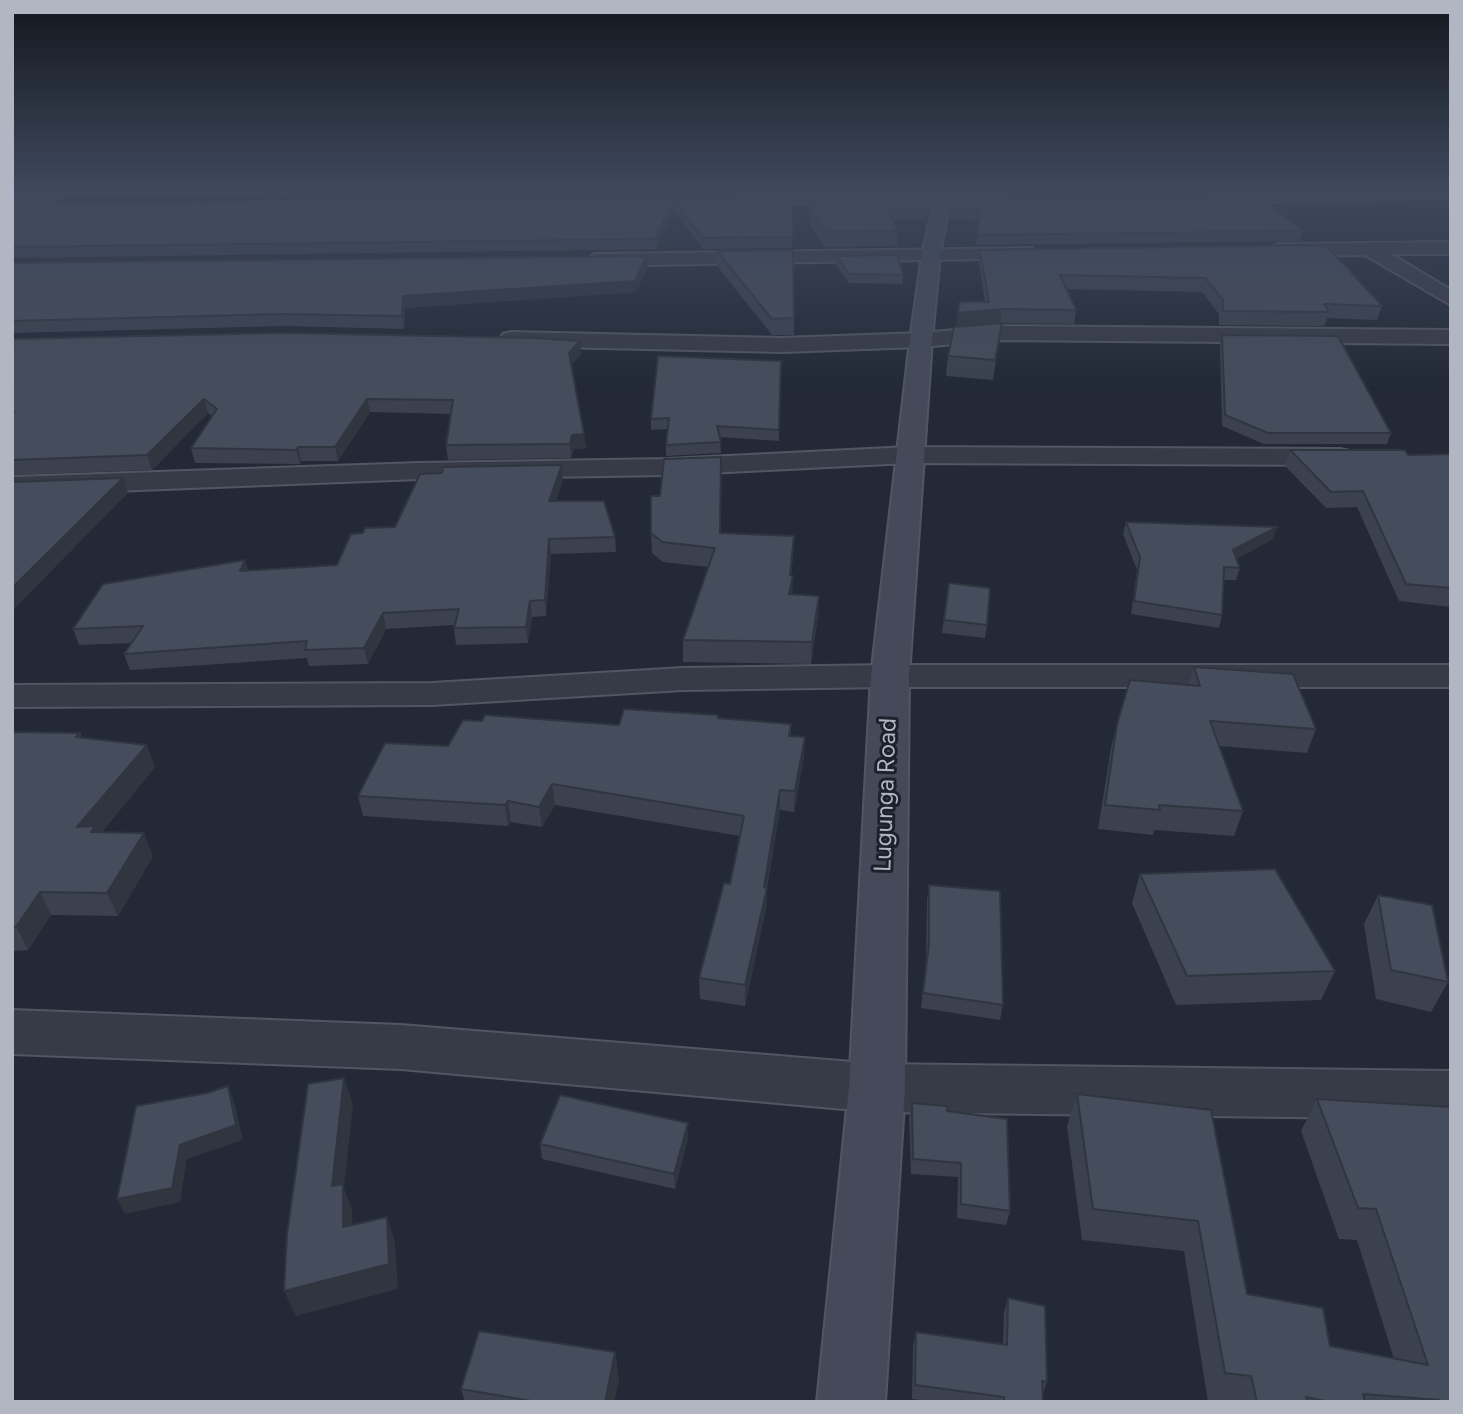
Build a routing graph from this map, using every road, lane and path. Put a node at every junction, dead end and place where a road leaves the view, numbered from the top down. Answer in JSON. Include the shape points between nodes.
{"nodes":[{"id":1,"x":792,"y":257,"type":"edge"},
{"id":2,"x":931,"y":257,"type":"edge"},
{"id":3,"x":1382,"y":257,"type":"edge"},
{"id":4,"x":581,"y":260,"type":"edge"},
{"id":5,"x":1451,"y":299,"type":"edge"},
{"id":6,"x":1451,"y":337,"type":"edge"},
{"id":7,"x":487,"y":338,"type":"edge"},
{"id":8,"x":921,"y":340,"type":"junction"},
{"id":9,"x":909,"y":456,"type":"junction"},
{"id":10,"x":1370,"y":457,"type":"edge"},
{"id":11,"x":12,"y":486,"type":"edge"},
{"id":12,"x":890,"y":676,"type":"junction"},
{"id":13,"x":1451,"y":676,"type":"edge"},
{"id":14,"x":12,"y":696,"type":"edge"},
{"id":15,"x":12,"y":1032,"type":"edge"},
{"id":16,"x":877,"y":1088,"type":"junction"},
{"id":17,"x":1451,"y":1095,"type":"edge"},
{"id":18,"x":851,"y":1402,"type":"edge"}],
"edges":[{"from":1,"to":4,"type":"street"},
{"from":2,"to":8,"type":"street","name":"Lugunga Road"},
{"from":3,"to":5,"type":"street"},
{"from":6,"to":8,"type":"street","via":[[1000,333]]},
{"from":7,"to":8,"type":"street","via":[[782,345]]},
{"from":8,"to":9,"type":"street","name":"Lugunga Road"},
{"from":9,"to":10,"type":"street"},
{"from":9,"to":11,"type":"street"},
{"from":9,"to":12,"type":"street","name":"Lugunga Road"},
{"from":12,"to":13,"type":"street"},
{"from":12,"to":14,"type":"street","via":[[683,680],[432,694]]},
{"from":12,"to":16,"type":"street","name":"Lugunga Road"},
{"from":15,"to":16,"type":"street","via":[[401,1047]]},
{"from":16,"to":17,"type":"street"},
{"from":16,"to":18,"type":"street","name":"Lugunga Road"}]}
